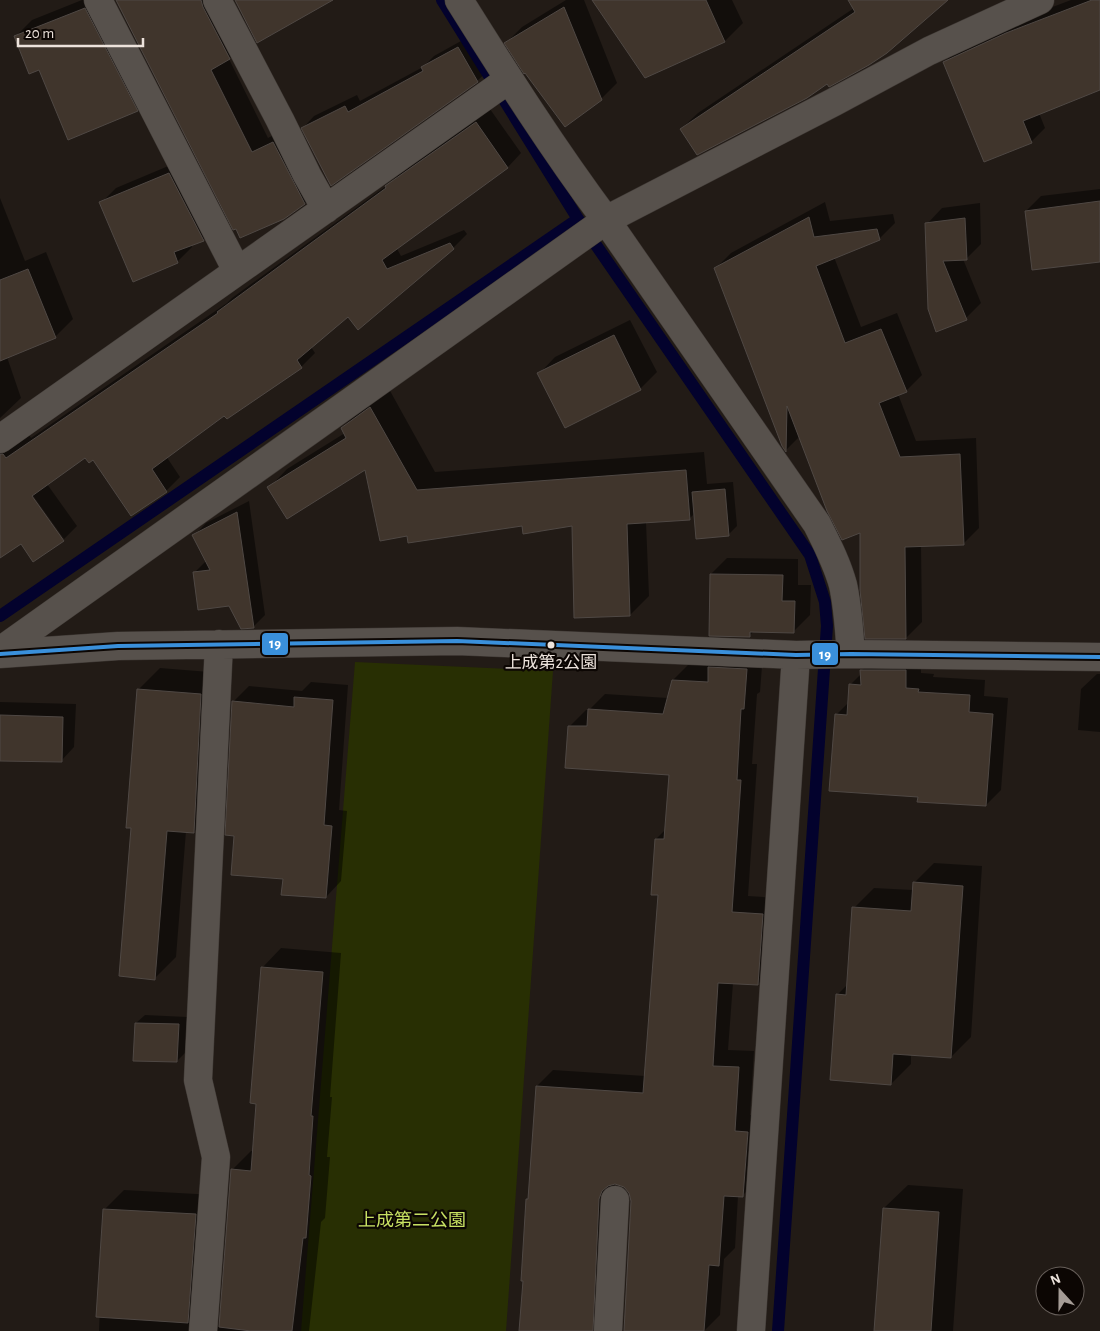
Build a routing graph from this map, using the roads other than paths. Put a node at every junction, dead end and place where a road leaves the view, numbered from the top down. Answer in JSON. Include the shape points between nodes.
{"nodes":[{"id":1,"x":98,"y":0,"type":"edge"},
{"id":2,"x":216,"y":0,"type":"edge"},
{"id":3,"x":459,"y":0,"type":"edge"},
{"id":4,"x":1040,"y":0,"type":"edge"},
{"id":5,"x":499,"y":86,"type":"junction"},
{"id":6,"x":326,"y":209,"type":"junction"},
{"id":7,"x":593,"y":230,"type":"junction"},
{"id":8,"x":237,"y":271,"type":"junction"},
{"id":9,"x":0,"y":439,"type":"edge"},
{"id":10,"x":219,"y":644,"type":"junction"},
{"id":11,"x":0,"y":653,"type":"edge"},
{"id":12,"x":845,"y":654,"type":"junction"},
{"id":13,"x":804,"y":655,"type":"junction"},
{"id":14,"x":1100,"y":657,"type":"edge"},
{"id":15,"x":615,"y":1200,"type":"dead end"},
{"id":16,"x":203,"y":1331,"type":"edge"},
{"id":17,"x":608,"y":1331,"type":"edge"},
{"id":18,"x":751,"y":1331,"type":"edge"}],
"edges":[{"from":1,"to":8,"type":"street"},
{"from":2,"to":6,"type":"street"},
{"from":3,"to":5,"type":"street"},
{"from":4,"to":7,"type":"street","via":[[929,52]]},
{"from":5,"to":6,"type":"street"},
{"from":5,"to":7,"type":"street","via":[[576,180]]},
{"from":6,"to":8,"type":"street"},
{"from":7,"to":11,"type":"street"},
{"from":7,"to":12,"type":"street","via":[[817,524],[833,555],[843,586],[849,626]]},
{"from":8,"to":9,"type":"street"},
{"from":10,"to":11,"type":"street"},
{"from":10,"to":13,"type":"street","via":[[457,641]]},
{"from":10,"to":16,"type":"street","via":[[198,1080],[216,1157]]},
{"from":12,"to":13,"type":"street"},
{"from":12,"to":14,"type":"street"},
{"from":13,"to":18,"type":"street"},
{"from":15,"to":17,"type":"street"}]}
